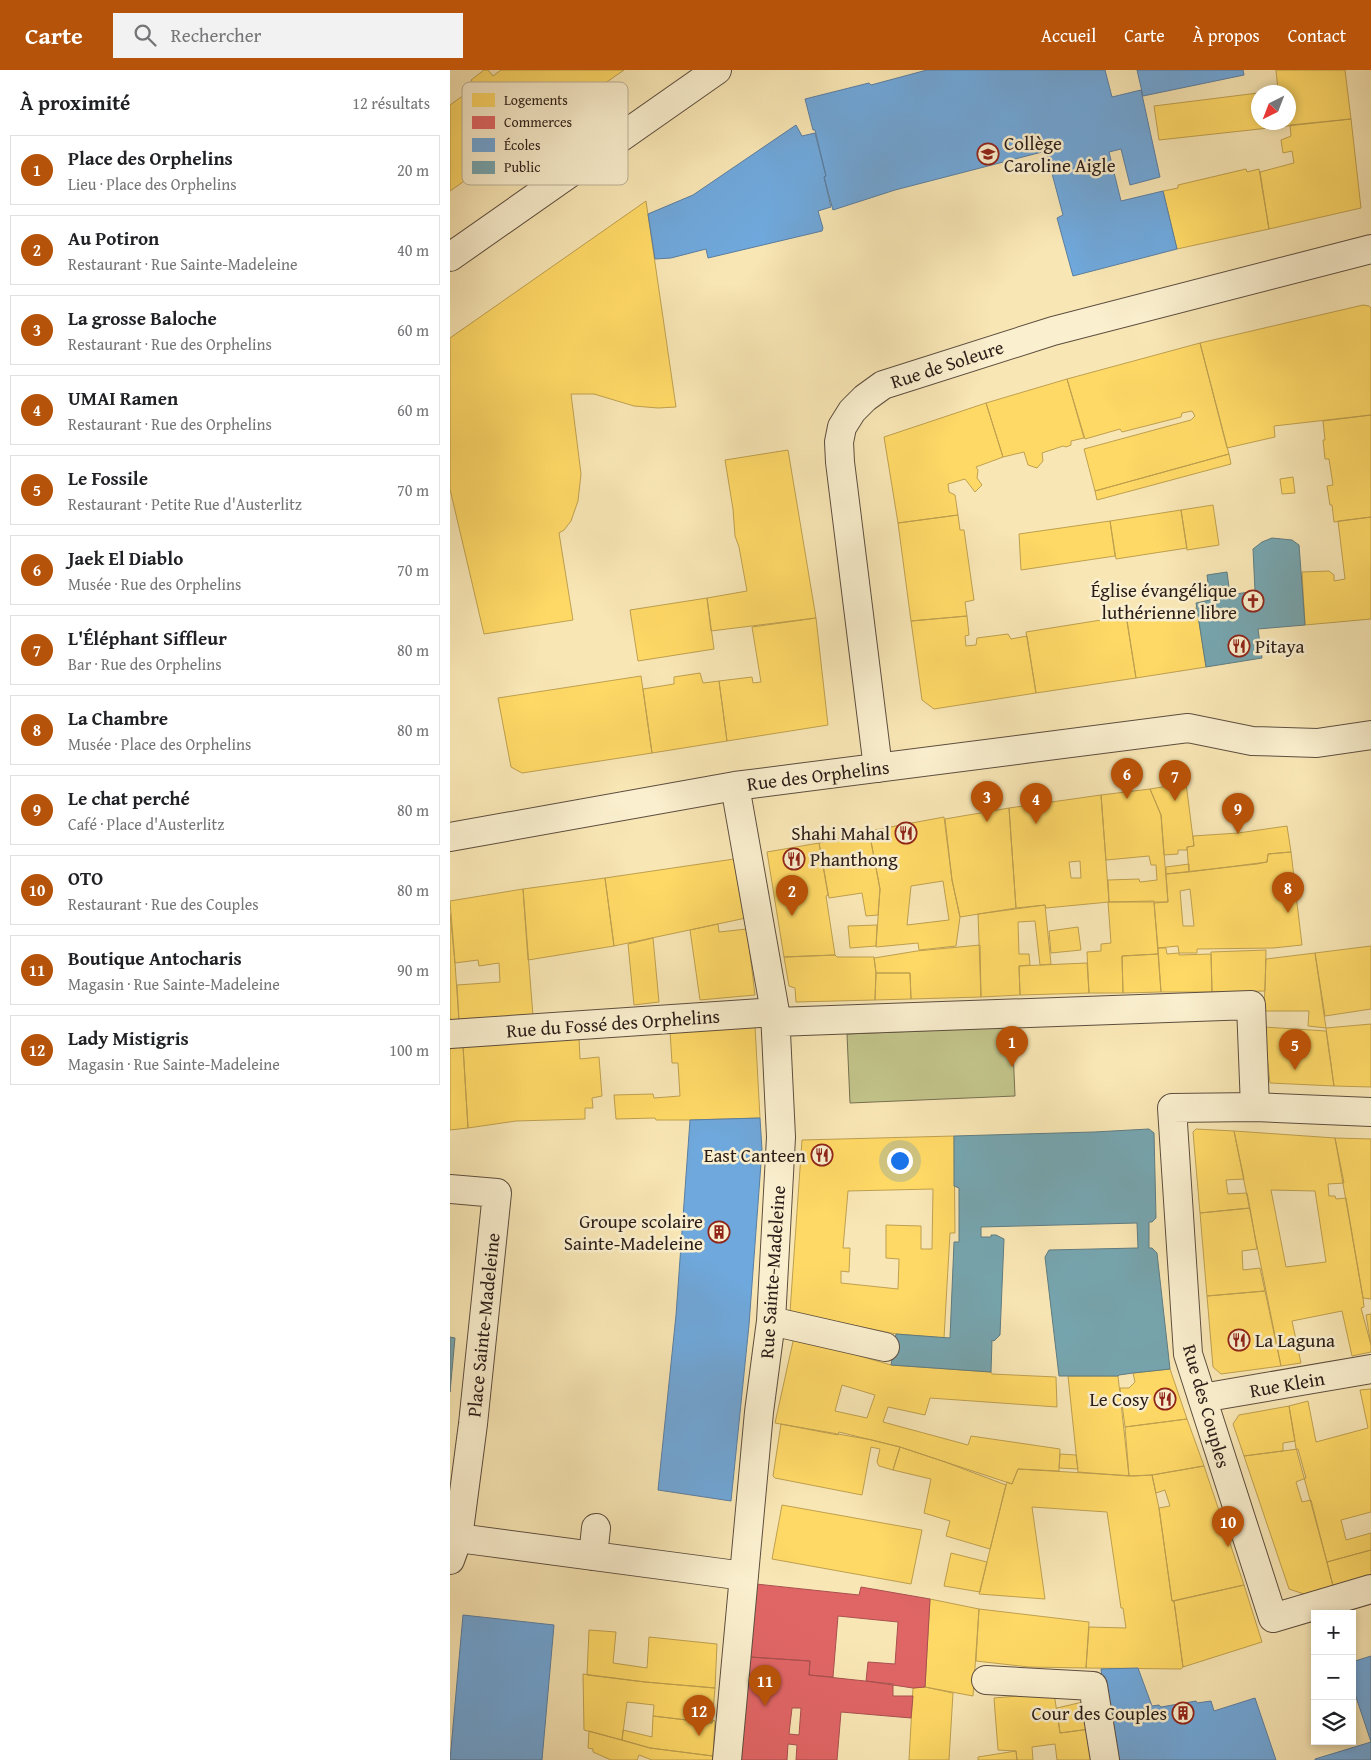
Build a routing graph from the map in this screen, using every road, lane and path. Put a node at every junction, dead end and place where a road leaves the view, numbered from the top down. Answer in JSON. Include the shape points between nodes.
{"nodes":[{"id":1,"x":717,"y":70,"type":"edge"},
{"id":2,"x":628,"y":132,"type":"edge"},
{"id":3,"x":553,"y":185,"type":"edge"},
{"id":4,"x":1371,"y":249,"type":"edge"},
{"id":5,"x":450,"y":257,"type":"edge"},
{"id":6,"x":1371,"y":735,"type":"edge"},
{"id":7,"x":878,"y":768,"type":"junction"},
{"id":8,"x":735,"y":786,"type":"junction"},
{"id":9,"x":450,"y":837,"type":"edge"},
{"id":10,"x":775,"y":1017,"type":"junction"},
{"id":11,"x":450,"y":1034,"type":"edge"},
{"id":12,"x":1255,"y":1107,"type":"junction"},
{"id":13,"x":1371,"y":1112,"type":"edge"},
{"id":14,"x":450,"y":1189,"type":"edge"},
{"id":15,"x":771,"y":1321,"type":"junction"},
{"id":16,"x":885,"y":1347,"type":"dead end"},
{"id":17,"x":1371,"y":1369,"type":"edge"},
{"id":18,"x":1202,"y":1398,"type":"junction"},
{"id":19,"x":596,"y":1528,"type":"dead end"},
{"id":20,"x":454,"y":1549,"type":"edge"},
{"id":21,"x":593,"y":1556,"type":"junction"},
{"id":22,"x":744,"y":1576,"type":"junction"},
{"id":23,"x":1371,"y":1588,"type":"edge"},
{"id":24,"x":986,"y":1680,"type":"dead end"},
{"id":25,"x":727,"y":1760,"type":"edge"},
{"id":26,"x":1105,"y":1760,"type":"edge"}],
"edges":[{"from":1,"to":2,"type":"street"},
{"from":3,"to":5,"type":"street"},
{"from":4,"to":7,"type":"street","name":"Rue de Soleure","via":[[1053,330],[883,385],[852,411],[842,427],[840,462]]},
{"from":6,"to":7,"type":"street","name":"Rue des Orphelins","via":[[1317,743],[1261,741],[1188,728]]},
{"from":7,"to":8,"type":"street","name":"Rue des Orphelins"},
{"from":8,"to":9,"type":"street","name":"Rue des Orphelins"},
{"from":8,"to":10,"type":"street","name":"Rue Sainte-Madeleine"},
{"from":10,"to":11,"type":"street","name":"Rue du Fossé des Orphelins"},
{"from":10,"to":12,"type":"street","name":"Rue du Fossé des Orphelins","via":[[1251,1005]]},
{"from":10,"to":15,"type":"street","name":"Rue Sainte-Madeleine","via":[[781,1137]]},
{"from":12,"to":13,"type":"street"},
{"from":12,"to":18,"type":"street","name":"Rue des Couples","via":[[1172,1108],[1188,1354]]},
{"from":14,"to":20,"type":"street","name":"Place Sainte-Madeleine","via":[[497,1193],[473,1424]]},
{"from":15,"to":16,"type":"street"},
{"from":15,"to":22,"type":"street","name":"Rue Sainte-Madeleine"},
{"from":17,"to":18,"type":"street","name":"Rue Klein"},
{"from":18,"to":23,"type":"street","name":"Rue des Couples","via":[[1274,1618]]},
{"from":19,"to":21,"type":"street"},
{"from":20,"to":21,"type":"street"},
{"from":21,"to":22,"type":"street"},
{"from":22,"to":25,"type":"street","name":"Rue Sainte-Madeleine"},
{"from":24,"to":26,"type":"street","via":[[1093,1686]]}]}
